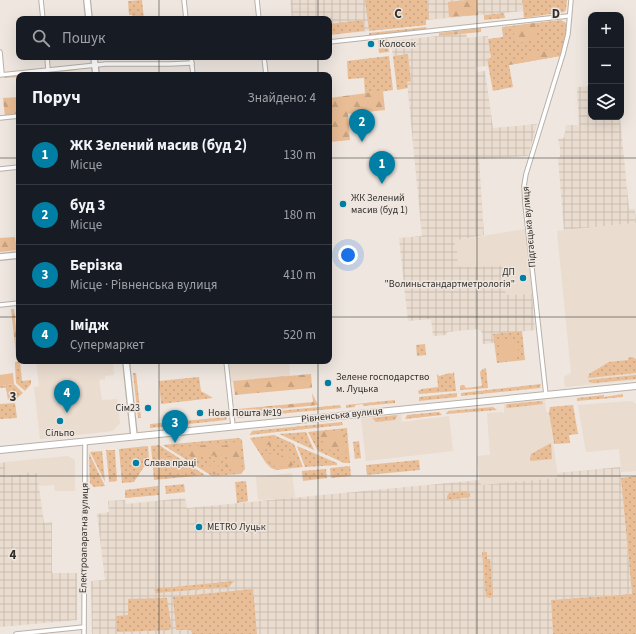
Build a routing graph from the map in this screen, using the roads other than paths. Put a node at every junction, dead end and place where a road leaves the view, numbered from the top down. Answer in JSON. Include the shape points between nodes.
{"nodes":[{"id":1,"x":41,"y":0,"type":"edge"},
{"id":2,"x":87,"y":0,"type":"edge"},
{"id":3,"x":184,"y":0,"type":"edge"},
{"id":4,"x":257,"y":0,"type":"edge"},
{"id":5,"x":571,"y":0,"type":"edge"},
{"id":6,"x":43,"y":16,"type":"edge"},
{"id":7,"x":90,"y":16,"type":"edge"},
{"id":8,"x":186,"y":16,"type":"edge"},
{"id":9,"x":260,"y":16,"type":"edge"},
{"id":10,"x":568,"y":16,"type":"junction"},
{"id":11,"x":332,"y":42,"type":"edge"},
{"id":12,"x":0,"y":52,"type":"edge"},
{"id":13,"x":47,"y":60,"type":"edge"},
{"id":14,"x":94,"y":60,"type":"edge"},
{"id":15,"x":192,"y":60,"type":"edge"},
{"id":16,"x":264,"y":60,"type":"edge"},
{"id":17,"x":192,"y":63,"type":"junction"},
{"id":18,"x":94,"y":65,"type":"junction"},
{"id":19,"x":48,"y":70,"type":"junction"},
{"id":20,"x":24,"y":72,"type":"edge"},
{"id":21,"x":95,"y":72,"type":"edge"},
{"id":22,"x":193,"y":72,"type":"edge"},
{"id":23,"x":266,"y":72,"type":"edge"},
{"id":24,"x":16,"y":73,"type":"edge"},
{"id":25,"x":1,"y":74,"type":"edge"},
{"id":26,"x":16,"y":116,"type":"edge"},
{"id":27,"x":0,"y":118,"type":"edge"},
{"id":28,"x":16,"y":168,"type":"edge"},
{"id":29,"x":0,"y":169,"type":"edge"},
{"id":30,"x":16,"y":255,"type":"edge"},
{"id":31,"x":0,"y":257,"type":"edge"},
{"id":32,"x":16,"y":303,"type":"edge"},
{"id":33,"x":0,"y":305,"type":"edge"},
{"id":34,"x":126,"y":364,"type":"edge"},
{"id":35,"x":226,"y":364,"type":"edge"},
{"id":36,"x":636,"y":386,"type":"edge"},
{"id":37,"x":546,"y":395,"type":"junction"},
{"id":38,"x":233,"y":426,"type":"junction"},
{"id":39,"x":134,"y":436,"type":"junction"},
{"id":40,"x":85,"y":441,"type":"junction"},
{"id":41,"x":0,"y":450,"type":"edge"},
{"id":42,"x":84,"y":627,"type":"junction"},
{"id":43,"x":16,"y":634,"type":"edge"},
{"id":44,"x":84,"y":634,"type":"edge"}],
"edges":[{"from":1,"to":6,"type":"street"},
{"from":2,"to":7,"type":"main road"},
{"from":3,"to":8,"type":"street"},
{"from":4,"to":9,"type":"street"},
{"from":5,"to":10,"type":"street","name":"Підгаєцька вулиця"},
{"from":10,"to":11,"type":"street"},
{"from":10,"to":37,"type":"street","name":"Підгаєцька вулиця","via":[[568,34],[563,54],[524,186]]},
{"from":12,"to":25,"type":"street"},
{"from":13,"to":19,"type":"street"},
{"from":14,"to":18,"type":"main road"},
{"from":15,"to":17,"type":"street"},
{"from":16,"to":23,"type":"street"},
{"from":17,"to":18,"type":"street"},
{"from":17,"to":22,"type":"street"},
{"from":18,"to":19,"type":"street"},
{"from":18,"to":21,"type":"main road"},
{"from":19,"to":20,"type":"street"},
{"from":24,"to":25,"type":"street"},
{"from":26,"to":27,"type":"street"},
{"from":28,"to":29,"type":"street"},
{"from":30,"to":31,"type":"main road"},
{"from":32,"to":33,"type":"street"},
{"from":34,"to":39,"type":"main road"},
{"from":35,"to":38,"type":"street"},
{"from":36,"to":37,"type":"main road","name":"Рівненська вулиця"},
{"from":37,"to":38,"type":"main road","name":"Рівненська вулиця"},
{"from":38,"to":39,"type":"main road","name":"Рівненська вулиця"},
{"from":39,"to":40,"type":"main road","name":"Рівненська вулиця"},
{"from":40,"to":41,"type":"main road","name":"Рівненська вулиця"},
{"from":40,"to":42,"type":"street","name":"Електроапаратна вулиця"},
{"from":42,"to":43,"type":"street"},
{"from":42,"to":44,"type":"street","name":"Електроапаратна вулиця"}]}
